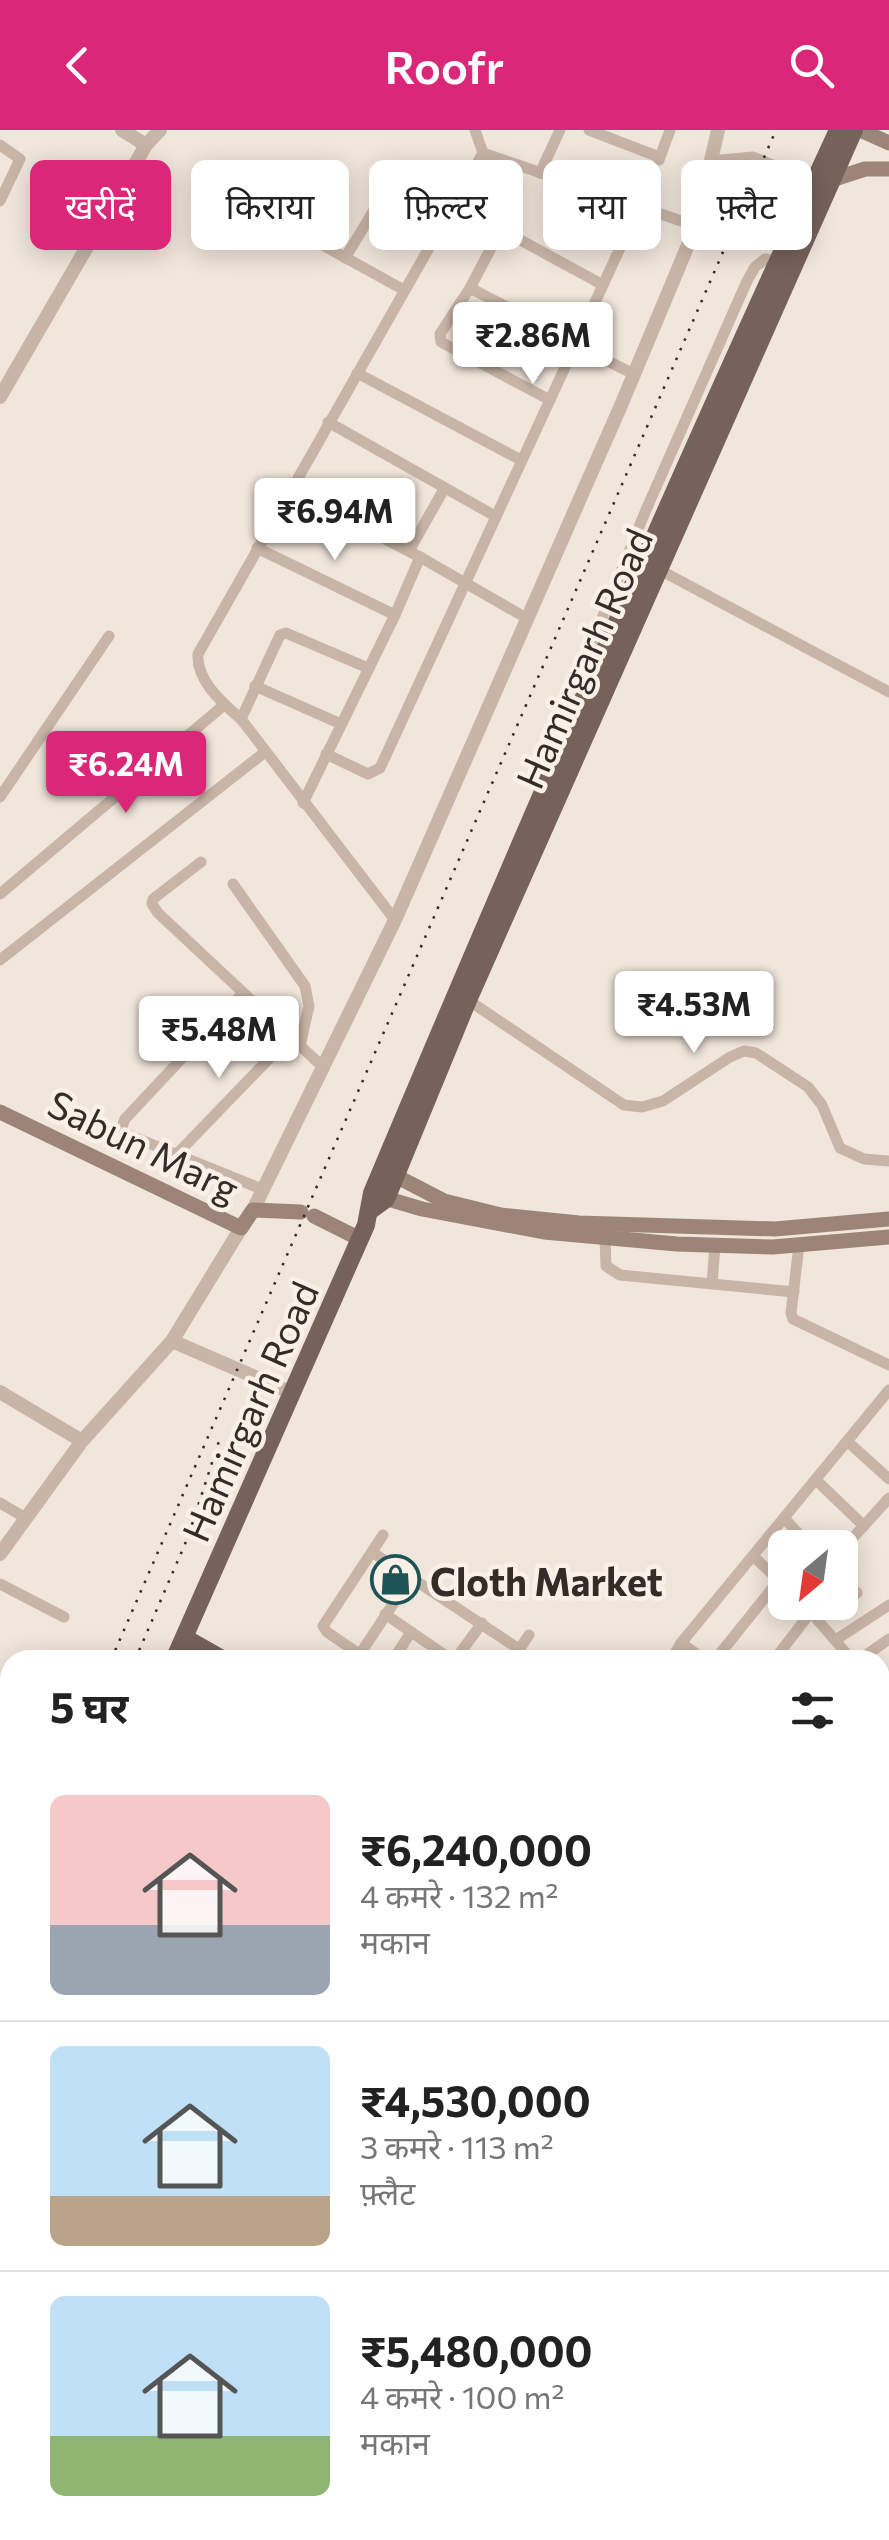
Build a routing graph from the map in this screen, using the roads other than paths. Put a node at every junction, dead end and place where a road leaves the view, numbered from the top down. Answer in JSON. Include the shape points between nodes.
{"nodes":[{"id":1,"x":122,"y":130,"type":"edge"},
{"id":2,"x":160,"y":130,"type":"edge"},
{"id":3,"x":476,"y":130,"type":"edge"},
{"id":4,"x":560,"y":130,"type":"edge"},
{"id":5,"x":589,"y":130,"type":"edge"},
{"id":6,"x":670,"y":130,"type":"edge"},
{"id":7,"x":718,"y":130,"type":"edge"},
{"id":8,"x":838,"y":130,"type":"edge"},
{"id":9,"x":857,"y":130,"type":"edge"},
{"id":10,"x":889,"y":143,"type":"edge"},
{"id":11,"x":146,"y":144,"type":"junction"},
{"id":12,"x":0,"y":146,"type":"edge"},
{"id":13,"x":483,"y":153,"type":"junction"},
{"id":14,"x":479,"y":160,"type":"edge"},
{"id":15,"x":711,"y":160,"type":"edge"},
{"id":16,"x":722,"y":160,"type":"edge"},
{"id":17,"x":761,"y":160,"type":"edge"},
{"id":18,"x":889,"y":169,"type":"edge"},
{"id":19,"x":540,"y":173,"type":"junction"},
{"id":20,"x":543,"y":174,"type":"edge"},
{"id":21,"x":812,"y":180,"type":"edge"},
{"id":22,"x":819,"y":183,"type":"junction"},
{"id":23,"x":0,"y":202,"type":"edge"},
{"id":24,"x":369,"y":218,"type":"edge"},
{"id":25,"x":523,"y":241,"type":"edge"},
{"id":26,"x":331,"y":250,"type":"edge"},
{"id":27,"x":427,"y":250,"type":"edge"},
{"id":28,"x":490,"y":250,"type":"edge"},
{"id":29,"x":619,"y":250,"type":"edge"},
{"id":30,"x":686,"y":250,"type":"edge"},
{"id":31,"x":345,"y":258,"type":"junction"},
{"id":32,"x":785,"y":264,"type":"junction"},
{"id":33,"x":603,"y":285,"type":"junction"},
{"id":34,"x":470,"y":288,"type":"junction"},
{"id":35,"x":404,"y":290,"type":"junction"},
{"id":36,"x":575,"y":344,"type":"junction"},
{"id":37,"x":357,"y":373,"type":"junction"},
{"id":38,"x":634,"y":374,"type":"junction"},
{"id":39,"x":3,"y":386,"type":"edge"},
{"id":40,"x":550,"y":400,"type":"junction"},
{"id":41,"x":328,"y":422,"type":"junction"},
{"id":42,"x":521,"y":460,"type":"junction"},
{"id":43,"x":444,"y":489,"type":"junction"},
{"id":44,"x":290,"y":490,"type":"junction"},
{"id":45,"x":495,"y":516,"type":"junction"},
{"id":46,"x":257,"y":548,"type":"junction"},
{"id":47,"x":415,"y":554,"type":"junction"},
{"id":48,"x":658,"y":569,"type":"junction"},
{"id":49,"x":467,"y":584,"type":"junction"},
{"id":50,"x":395,"y":615,"type":"junction"},
{"id":51,"x":528,"y":619,"type":"junction"},
{"id":52,"x":109,"y":636,"type":"dead end"},
{"id":53,"x":368,"y":668,"type":"junction"},
{"id":54,"x":601,"y":681,"type":"junction"},
{"id":55,"x":256,"y":686,"type":"junction"},
{"id":56,"x":889,"y":692,"type":"edge"},
{"id":57,"x":224,"y":705,"type":"junction"},
{"id":58,"x":241,"y":719,"type":"junction"},
{"id":59,"x":341,"y":724,"type":"junction"},
{"id":60,"x":265,"y":752,"type":"junction"},
{"id":61,"x":326,"y":754,"type":"junction"},
{"id":62,"x":0,"y":797,"type":"edge"},
{"id":63,"x":303,"y":803,"type":"junction"},
{"id":64,"x":202,"y":862,"type":"dead end"},
{"id":65,"x":233,"y":884,"type":"dead end"},
{"id":66,"x":0,"y":894,"type":"edge"},
{"id":67,"x":395,"y":920,"type":"junction"},
{"id":68,"x":0,"y":960,"type":"edge"},
{"id":69,"x":243,"y":993,"type":"junction"},
{"id":70,"x":468,"y":1000,"type":"junction"},
{"id":71,"x":290,"y":1037,"type":"junction"},
{"id":72,"x":300,"y":1046,"type":"junction"},
{"id":73,"x":324,"y":1068,"type":"junction"},
{"id":74,"x":0,"y":1112,"type":"edge"},
{"id":75,"x":177,"y":1154,"type":"junction"},
{"id":76,"x":889,"y":1161,"type":"edge"},
{"id":77,"x":389,"y":1172,"type":"junction"},
{"id":78,"x":264,"y":1190,"type":"junction"},
{"id":79,"x":376,"y":1201,"type":"junction"},
{"id":80,"x":253,"y":1210,"type":"junction"},
{"id":81,"x":889,"y":1219,"type":"edge"},
{"id":82,"x":240,"y":1228,"type":"junction"},
{"id":83,"x":889,"y":1237,"type":"edge"},
{"id":84,"x":606,"y":1238,"type":"junction"},
{"id":85,"x":360,"y":1239,"type":"junction"},
{"id":86,"x":799,"y":1245,"type":"junction"},
{"id":87,"x":715,"y":1246,"type":"junction"},
{"id":88,"x":712,"y":1284,"type":"junction"},
{"id":89,"x":794,"y":1292,"type":"junction"},
{"id":90,"x":172,"y":1340,"type":"junction"},
{"id":91,"x":889,"y":1365,"type":"edge"},
{"id":92,"x":0,"y":1392,"type":"edge"},
{"id":93,"x":292,"y":1393,"type":"junction"},
{"id":94,"x":887,"y":1398,"type":"edge"},
{"id":95,"x":82,"y":1441,"type":"junction"},
{"id":96,"x":848,"y":1442,"type":"junction"},
{"id":97,"x":889,"y":1479,"type":"edge"},
{"id":98,"x":817,"y":1481,"type":"junction"},
{"id":99,"x":889,"y":1498,"type":"edge"},
{"id":100,"x":0,"y":1503,"type":"edge"},
{"id":101,"x":24,"y":1517,"type":"junction"},
{"id":102,"x":784,"y":1518,"type":"junction"},
{"id":103,"x":864,"y":1526,"type":"junction"},
{"id":104,"x":795,"y":1530,"type":"edge"},
{"id":105,"x":858,"y":1532,"type":"edge"},
{"id":106,"x":382,"y":1535,"type":"dead end"},
{"id":107,"x":372,"y":1552,"type":"junction"},
{"id":108,"x":0,"y":1554,"type":"edge"},
{"id":109,"x":752,"y":1556,"type":"junction"},
{"id":110,"x":768,"y":1570,"type":"edge"},
{"id":111,"x":411,"y":1577,"type":"junction"},
{"id":112,"x":0,"y":1584,"type":"edge"},
{"id":113,"x":768,"y":1599,"type":"edge"},
{"id":114,"x":889,"y":1605,"type":"edge"},
{"id":115,"x":385,"y":1614,"type":"junction"},
{"id":116,"x":64,"y":1617,"type":"dead end"},
{"id":117,"x":799,"y":1620,"type":"edge"},
{"id":118,"x":819,"y":1620,"type":"edge"},
{"id":119,"x":482,"y":1624,"type":"junction"},
{"id":120,"x":411,"y":1632,"type":"junction"},
{"id":121,"x":529,"y":1634,"type":"dead end"},
{"id":122,"x":837,"y":1639,"type":"junction"},
{"id":123,"x":682,"y":1643,"type":"junction"},
{"id":124,"x":179,"y":1650,"type":"edge"},
{"id":125,"x":354,"y":1650,"type":"edge"},
{"id":126,"x":367,"y":1650,"type":"edge"},
{"id":127,"x":399,"y":1650,"type":"edge"},
{"id":128,"x":427,"y":1650,"type":"edge"},
{"id":129,"x":462,"y":1650,"type":"edge"},
{"id":130,"x":510,"y":1650,"type":"edge"},
{"id":131,"x":518,"y":1650,"type":"edge"},
{"id":132,"x":677,"y":1650,"type":"edge"},
{"id":133,"x":692,"y":1650,"type":"edge"},
{"id":134,"x":724,"y":1650,"type":"edge"},
{"id":135,"x":780,"y":1650,"type":"edge"},
{"id":136,"x":847,"y":1650,"type":"edge"}],
"edges":[{"from":1,"to":11,"type":"street"},
{"from":2,"to":11,"type":"street"},
{"from":3,"to":13,"type":"street"},
{"from":4,"to":19,"type":"street"},
{"from":5,"to":6,"type":"street","via":[[656,158]]},
{"from":7,"to":15,"type":"street"},
{"from":8,"to":22,"type":"main road","name":"Hamirgarh Road"},
{"from":9,"to":10,"type":"main road"},
{"from":9,"to":22,"type":"main road","name":"Hamirgarh Road"},
{"from":11,"to":39,"type":"street"},
{"from":12,"to":23,"type":"street","via":[[20,159]]},
{"from":13,"to":14,"type":"street"},
{"from":13,"to":19,"type":"street"},
{"from":16,"to":17,"type":"street"},
{"from":18,"to":22,"type":"main road"},
{"from":19,"to":20,"type":"street"},
{"from":21,"to":22,"type":"street"},
{"from":22,"to":32,"type":"main road","name":"Hamirgarh Road"},
{"from":24,"to":31,"type":"street"},
{"from":25,"to":33,"type":"street"},
{"from":26,"to":31,"type":"street"},
{"from":27,"to":35,"type":"street"},
{"from":28,"to":34,"type":"street"},
{"from":29,"to":33,"type":"street"},
{"from":30,"to":38,"type":"street"},
{"from":31,"to":35,"type":"street"},
{"from":32,"to":48,"type":"main road","name":"Hamirgarh Road"},
{"from":32,"to":54,"type":"main road","name":"Hamirgarh Road"},
{"from":33,"to":36,"type":"street"},
{"from":34,"to":36,"type":"street"},
{"from":34,"to":40,"type":"street","via":[[439,339]]},
{"from":35,"to":37,"type":"street"},
{"from":36,"to":38,"type":"street"},
{"from":36,"to":40,"type":"street"},
{"from":37,"to":41,"type":"street"},
{"from":37,"to":42,"type":"street"},
{"from":38,"to":51,"type":"street"},
{"from":40,"to":42,"type":"street"},
{"from":41,"to":43,"type":"street"},
{"from":41,"to":44,"type":"street"},
{"from":42,"to":45,"type":"street"},
{"from":43,"to":45,"type":"street"},
{"from":43,"to":47,"type":"street"},
{"from":44,"to":46,"type":"street"},
{"from":44,"to":47,"type":"street"},
{"from":45,"to":49,"type":"street"},
{"from":46,"to":50,"type":"street"},
{"from":46,"to":57,"type":"street","via":[[198,654],[197,669]]},
{"from":47,"to":49,"type":"street"},
{"from":47,"to":50,"type":"street"},
{"from":48,"to":54,"type":"main road","name":"Hamirgarh Road"},
{"from":48,"to":56,"type":"street"},
{"from":49,"to":51,"type":"street"},
{"from":49,"to":61,"type":"street","via":[[380,768],[368,774]]},
{"from":50,"to":53,"type":"street"},
{"from":51,"to":67,"type":"street"},
{"from":52,"to":62,"type":"street"},
{"from":53,"to":55,"type":"street","via":[[286,633],[276,640]]},
{"from":53,"to":59,"type":"street"},
{"from":54,"to":70,"type":"main road","name":"Hamirgarh Road"},
{"from":54,"to":77,"type":"main road","name":"Hamirgarh Road","via":[[468,960]]},
{"from":55,"to":58,"type":"street"},
{"from":55,"to":59,"type":"street"},
{"from":57,"to":58,"type":"street"},
{"from":57,"to":66,"type":"street"},
{"from":58,"to":60,"type":"street"},
{"from":59,"to":61,"type":"street"},
{"from":60,"to":63,"type":"street"},
{"from":60,"to":68,"type":"street"},
{"from":61,"to":63,"type":"street"},
{"from":63,"to":67,"type":"street"},
{"from":64,"to":69,"type":"street","via":[[152,904]]},
{"from":65,"to":72,"type":"street","via":[[305,986],[309,1006]]},
{"from":67,"to":73,"type":"street"},
{"from":69,"to":71,"type":"street"},
{"from":69,"to":75,"type":"street","via":[[123,1124],[124,1133]]},
{"from":70,"to":76,"type":"street","via":[[624,1105],[663,1100],[730,1057],[756,1053],[808,1087],[840,1148]]},
{"from":70,"to":77,"type":"main road","name":"Hamirgarh Road"},
{"from":71,"to":72,"type":"street"},
{"from":71,"to":75,"type":"street"},
{"from":72,"to":73,"type":"street"},
{"from":73,"to":78,"type":"street"},
{"from":74,"to":82,"type":"main road","name":"Sabun Marg"},
{"from":75,"to":78,"type":"street"},
{"from":77,"to":79,"type":"main road","name":"Hamirgarh Road"},
{"from":77,"to":81,"type":"main road","via":[[444,1201],[501,1215],[776,1229]]},
{"from":78,"to":80,"type":"street"},
{"from":79,"to":84,"type":"main road"},
{"from":79,"to":85,"type":"main road","name":"Hamirgarh Road"},
{"from":80,"to":82,"type":"main road","name":"Sabun Marg"},
{"from":80,"to":85,"type":"main road","via":[[308,1214]]},
{"from":82,"to":90,"type":"street"},
{"from":83,"to":86,"type":"main road"},
{"from":84,"to":87,"type":"main road"},
{"from":84,"to":88,"type":"street","via":[[608,1271]]},
{"from":85,"to":93,"type":"main road","name":"Hamirgarh Road"},
{"from":86,"to":87,"type":"main road"},
{"from":86,"to":89,"type":"street"},
{"from":87,"to":88,"type":"street"},
{"from":88,"to":89,"type":"street"},
{"from":89,"to":91,"type":"street","via":[[793,1319]]},
{"from":90,"to":93,"type":"street"},
{"from":90,"to":95,"type":"street"},
{"from":92,"to":95,"type":"street"},
{"from":93,"to":124,"type":"main road","name":"Hamirgarh Road"},
{"from":94,"to":96,"type":"street"},
{"from":95,"to":101,"type":"street"},
{"from":96,"to":97,"type":"street"},
{"from":96,"to":98,"type":"street"},
{"from":98,"to":102,"type":"street"},
{"from":98,"to":103,"type":"street"},
{"from":99,"to":103,"type":"street"},
{"from":100,"to":101,"type":"street"},
{"from":101,"to":108,"type":"street"},
{"from":102,"to":104,"type":"street"},
{"from":102,"to":109,"type":"street"},
{"from":103,"to":105,"type":"street"},
{"from":106,"to":107,"type":"street"},
{"from":107,"to":111,"type":"street"},
{"from":107,"to":125,"type":"street","via":[[323,1626]]},
{"from":109,"to":110,"type":"street"},
{"from":109,"to":123,"type":"street"},
{"from":111,"to":115,"type":"street"},
{"from":111,"to":119,"type":"street"},
{"from":112,"to":116,"type":"street"},
{"from":113,"to":134,"type":"street"},
{"from":114,"to":122,"type":"street"},
{"from":115,"to":120,"type":"street"},
{"from":115,"to":126,"type":"street"},
{"from":117,"to":135,"type":"street"},
{"from":118,"to":122,"type":"street"},
{"from":119,"to":129,"type":"street"},
{"from":119,"to":130,"type":"street"},
{"from":120,"to":127,"type":"street"},
{"from":120,"to":128,"type":"street"},
{"from":121,"to":131,"type":"street"},
{"from":122,"to":136,"type":"street"},
{"from":123,"to":132,"type":"street"},
{"from":123,"to":133,"type":"street"}]}
